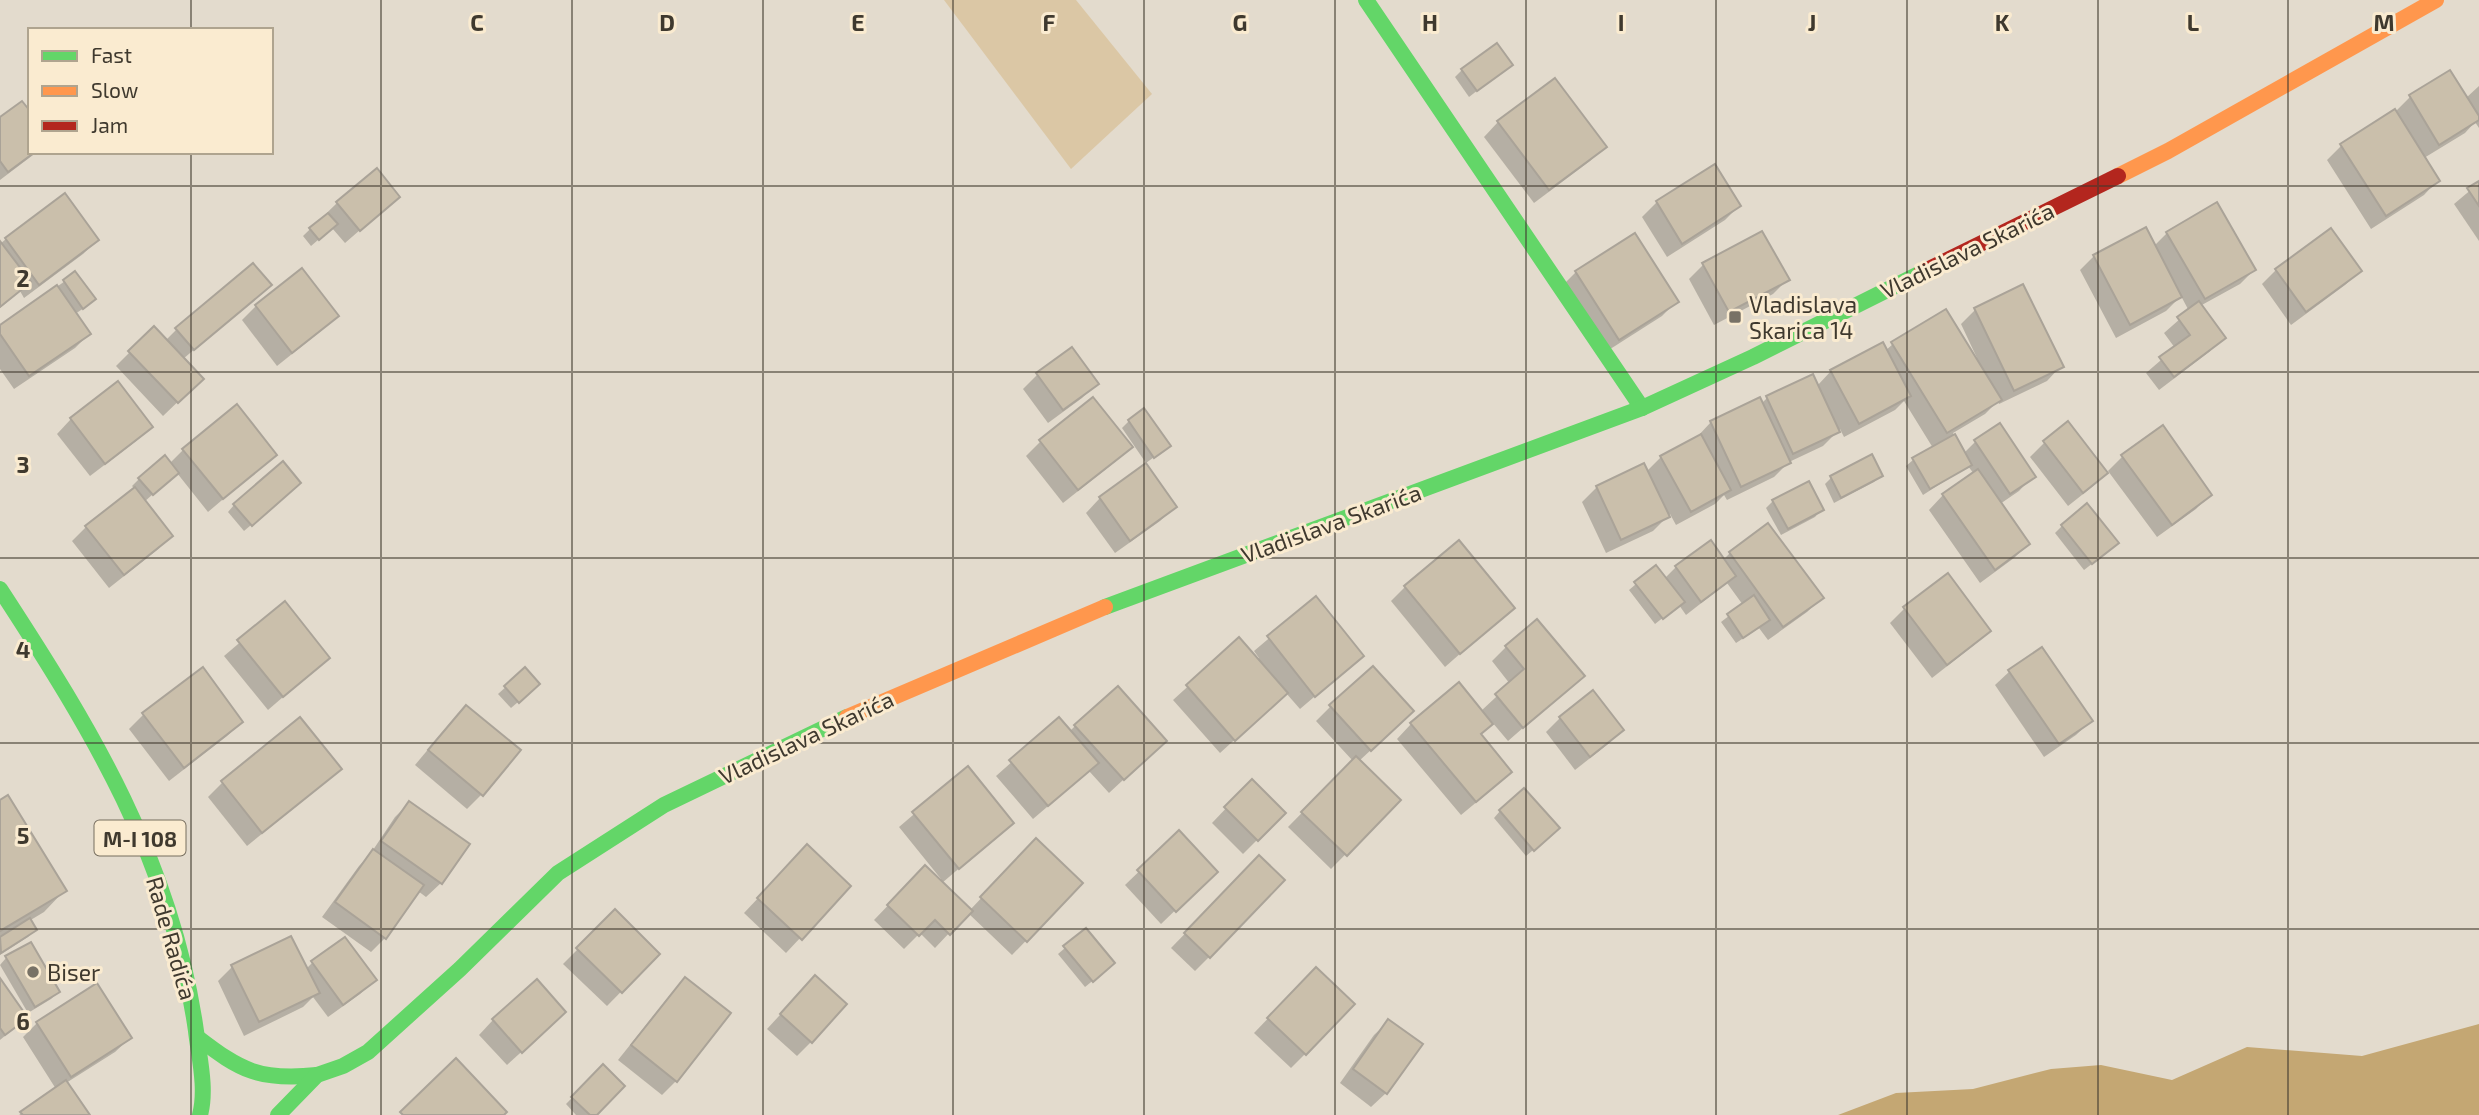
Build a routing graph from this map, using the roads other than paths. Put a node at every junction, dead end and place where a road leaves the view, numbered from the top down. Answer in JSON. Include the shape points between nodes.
{"nodes":[{"id":1,"x":1366,"y":0,"type":"edge"},
{"id":2,"x":2435,"y":0,"type":"edge"},
{"id":3,"x":1642,"y":408,"type":"junction"},
{"id":4,"x":0,"y":589,"type":"edge"},
{"id":5,"x":197,"y":1037,"type":"junction"},
{"id":6,"x":317,"y":1075,"type":"junction"},
{"id":7,"x":200,"y":1115,"type":"edge"},
{"id":8,"x":278,"y":1115,"type":"edge"}],
"edges":[{"from":1,"to":3,"type":"street"},
{"from":2,"to":3,"type":"street","name":"Vladislava Skarića","via":[[2168,151]]},
{"from":3,"to":6,"type":"street","name":"Vladislava Skarića","via":[[1072,619],[861,710],[664,804],[558,873],[369,1052]]},
{"from":4,"to":5,"type":"street","name":"Rade Radića","number":"M-I 108","via":[[105,758],[129,812],[160,889]]},
{"from":5,"to":6,"type":"street","via":[[233,1064],[264,1077]]},
{"from":5,"to":7,"type":"street","name":"Rade Radića","number":"M-I 108"},
{"from":6,"to":8,"type":"street","name":"Vladislava Skarića"}]}
